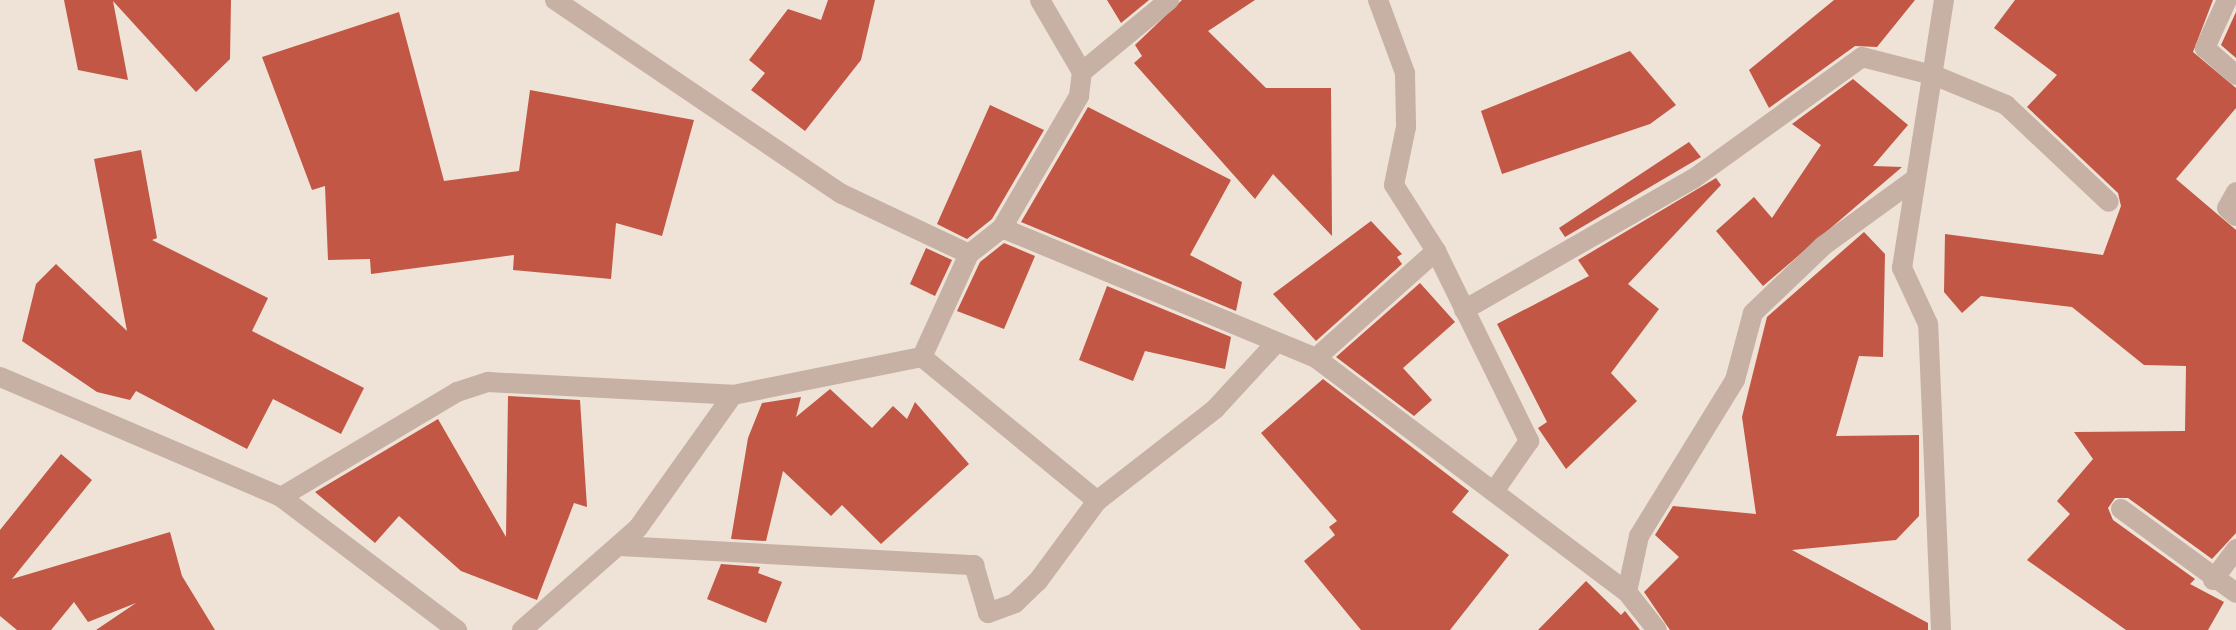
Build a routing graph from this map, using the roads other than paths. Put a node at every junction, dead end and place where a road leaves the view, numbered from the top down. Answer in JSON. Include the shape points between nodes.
{"nodes":[{"id":1,"x":555,"y":0,"type":"edge"},
{"id":2,"x":1040,"y":0,"type":"edge"},
{"id":3,"x":1169,"y":0,"type":"edge"},
{"id":4,"x":1378,"y":0,"type":"edge"},
{"id":5,"x":1944,"y":0,"type":"edge"},
{"id":6,"x":2227,"y":0,"type":"edge"},
{"id":7,"x":1082,"y":72,"type":"junction"},
{"id":8,"x":2236,"y":75,"type":"edge"},
{"id":9,"x":1936,"y":76,"type":"junction"},
{"id":10,"x":1914,"y":180,"type":"junction"},
{"id":11,"x":2236,"y":192,"type":"edge"},
{"id":12,"x":2109,"y":202,"type":"dead end"},
{"id":13,"x":2236,"y":216,"type":"edge"},
{"id":14,"x":1002,"y":228,"type":"junction"},
{"id":15,"x":1436,"y":251,"type":"junction"},
{"id":16,"x":969,"y":254,"type":"junction"},
{"id":17,"x":1464,"y":310,"type":"junction"},
{"id":18,"x":1276,"y":343,"type":"junction"},
{"id":19,"x":922,"y":357,"type":"junction"},
{"id":20,"x":1316,"y":358,"type":"junction"},
{"id":21,"x":0,"y":377,"type":"edge"},
{"id":22,"x":733,"y":395,"type":"junction"},
{"id":23,"x":1495,"y":490,"type":"junction"},
{"id":24,"x":281,"y":497,"type":"junction"},
{"id":25,"x":1097,"y":501,"type":"junction"},
{"id":26,"x":2121,"y":509,"type":"dead end"},
{"id":27,"x":620,"y":546,"type":"junction"},
{"id":28,"x":2236,"y":549,"type":"edge"},
{"id":29,"x":2213,"y":580,"type":"junction"},
{"id":30,"x":1627,"y":592,"type":"junction"},
{"id":31,"x":2236,"y":593,"type":"edge"},
{"id":32,"x":457,"y":630,"type":"edge"},
{"id":33,"x":522,"y":630,"type":"edge"},
{"id":34,"x":1657,"y":630,"type":"edge"},
{"id":35,"x":1941,"y":630,"type":"edge"}],
"edges":[{"from":1,"to":16,"type":"street","via":[[842,194]]},
{"from":2,"to":7,"type":"street"},
{"from":3,"to":7,"type":"street"},
{"from":4,"to":15,"type":"street","via":[[1405,73],[1406,127],[1394,185]]},
{"from":5,"to":9,"type":"street"},
{"from":6,"to":8,"type":"street","via":[[2205,48]]},
{"from":7,"to":14,"type":"street","via":[[1079,96]]},
{"from":9,"to":10,"type":"street"},
{"from":9,"to":12,"type":"street","via":[[2006,105]]},
{"from":9,"to":17,"type":"street","via":[[1862,57],[1693,179]]},
{"from":10,"to":30,"type":"street","via":[[1823,246],[1753,313],[1735,380],[1639,536]]},
{"from":10,"to":35,"type":"street","via":[[1902,268],[1928,324]]},
{"from":11,"to":13,"type":"street","via":[[2227,208]]},
{"from":14,"to":16,"type":"street"},
{"from":14,"to":18,"type":"street"},
{"from":15,"to":17,"type":"street"},
{"from":15,"to":20,"type":"street"},
{"from":16,"to":19,"type":"street"},
{"from":17,"to":23,"type":"street","via":[[1529,441]]},
{"from":18,"to":20,"type":"street"},
{"from":18,"to":25,"type":"street","via":[[1215,409]]},
{"from":19,"to":22,"type":"street"},
{"from":19,"to":25,"type":"street"},
{"from":20,"to":23,"type":"street"},
{"from":21,"to":24,"type":"street"},
{"from":22,"to":24,"type":"street","via":[[488,382],[457,392]]},
{"from":22,"to":27,"type":"street"},
{"from":23,"to":30,"type":"street"},
{"from":24,"to":32,"type":"street"},
{"from":25,"to":27,"type":"street","via":[[1038,581],[1015,603],[988,613],[974,565]]},
{"from":26,"to":29,"type":"street"},
{"from":27,"to":33,"type":"street"},
{"from":28,"to":29,"type":"street"},
{"from":29,"to":31,"type":"street"},
{"from":30,"to":34,"type":"street"}]}
